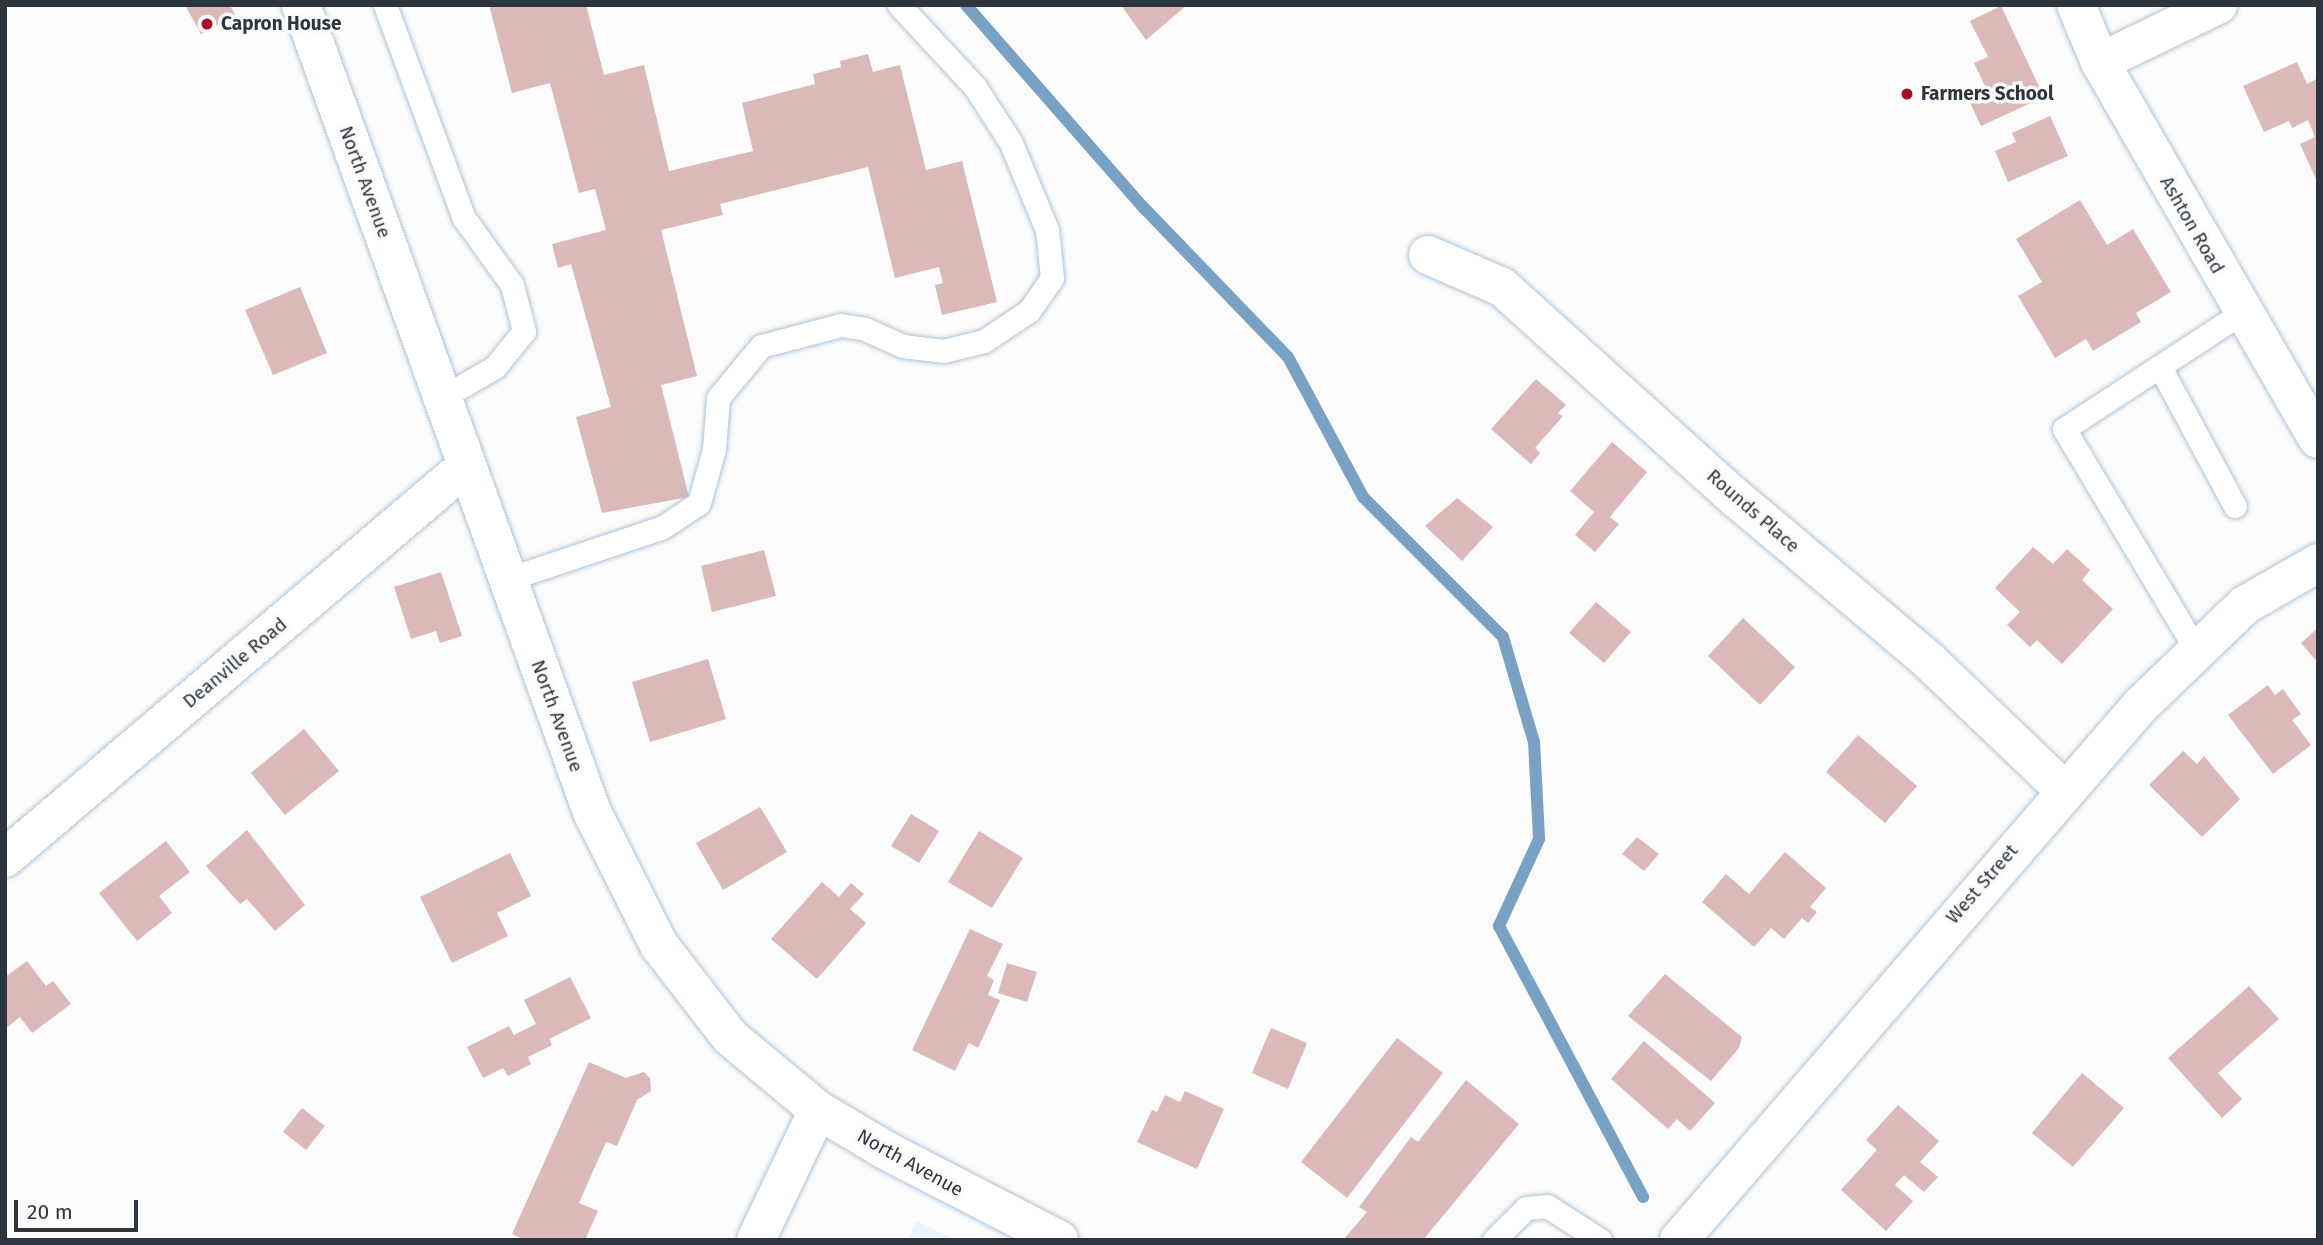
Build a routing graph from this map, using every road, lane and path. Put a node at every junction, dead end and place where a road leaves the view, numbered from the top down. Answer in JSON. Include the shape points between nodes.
{"nodes":[{"id":1,"x":301,"y":5,"type":"edge"},
{"id":2,"x":385,"y":5,"type":"edge"},
{"id":3,"x":899,"y":5,"type":"edge"},
{"id":4,"x":2076,"y":5,"type":"edge"},
{"id":5,"x":2218,"y":5,"type":"edge"},
{"id":6,"x":2100,"y":62,"type":"junction"},
{"id":7,"x":1428,"y":255,"type":"dead end"},
{"id":8,"x":2243,"y":312,"type":"junction"},
{"id":9,"x":2160,"y":367,"type":"junction"},
{"id":10,"x":441,"y":398,"type":"junction"},
{"id":11,"x":2318,"y":439,"type":"edge"},
{"id":12,"x":464,"y":468,"type":"junction"},
{"id":13,"x":2235,"y":506,"type":"dead end"},
{"id":14,"x":2318,"y":563,"type":"edge"},
{"id":15,"x":508,"y":579,"type":"junction"},
{"id":16,"x":2197,"y":651,"type":"junction"},
{"id":17,"x":2064,"y":790,"type":"junction"},
{"id":18,"x":5,"y":858,"type":"edge"},
{"id":19,"x":818,"y":1110,"type":"junction"},
{"id":20,"x":756,"y":1240,"type":"edge"},
{"id":21,"x":1059,"y":1240,"type":"edge"},
{"id":22,"x":1494,"y":1240,"type":"edge"},
{"id":23,"x":1600,"y":1240,"type":"edge"},
{"id":24,"x":1679,"y":1240,"type":"edge"}],
"edges":[{"from":1,"to":10,"type":"main road","name":"North Avenue"},
{"from":2,"to":10,"type":"lane","via":[[464,218],[512,285],[524,331],[495,367]]},
{"from":3,"to":15,"type":"lane","via":[[975,88],[1011,143],[1047,230],[1052,278],[1029,311],[984,341],[943,351],[903,346],[865,329],[841,325],[761,345],[718,398],[714,449],[699,503],[663,527]]},
{"from":4,"to":6,"type":"main road","name":"Ashton Road"},
{"from":5,"to":6,"type":"main road"},
{"from":6,"to":8,"type":"main road","name":"Ashton Road"},
{"from":7,"to":17,"type":"main road","name":"Rounds Place","via":[[1502,287],[1737,499],[1928,660]]},
{"from":8,"to":9,"type":"lane"},
{"from":8,"to":11,"type":"main road","name":"Ashton Road"},
{"from":9,"to":13,"type":"lane"},
{"from":9,"to":16,"type":"lane","via":[[2064,429]]},
{"from":10,"to":12,"type":"main road","name":"North Avenue"},
{"from":12,"to":15,"type":"main road","name":"North Avenue"},
{"from":12,"to":18,"type":"main road","name":"Deanville Road"},
{"from":14,"to":16,"type":"main road","name":"West Street","via":[[2245,605]]},
{"from":15,"to":19,"type":"main road","name":"North Avenue","via":[[592,812],[659,945],[730,1037]]},
{"from":16,"to":17,"type":"main road","name":"West Street"},
{"from":17,"to":24,"type":"main road","name":"West Street"},
{"from":19,"to":20,"type":"main road"},
{"from":19,"to":21,"type":"main road","name":"North Avenue"},
{"from":22,"to":23,"type":"lane","via":[[1525,1208],[1547,1206]]}]}
